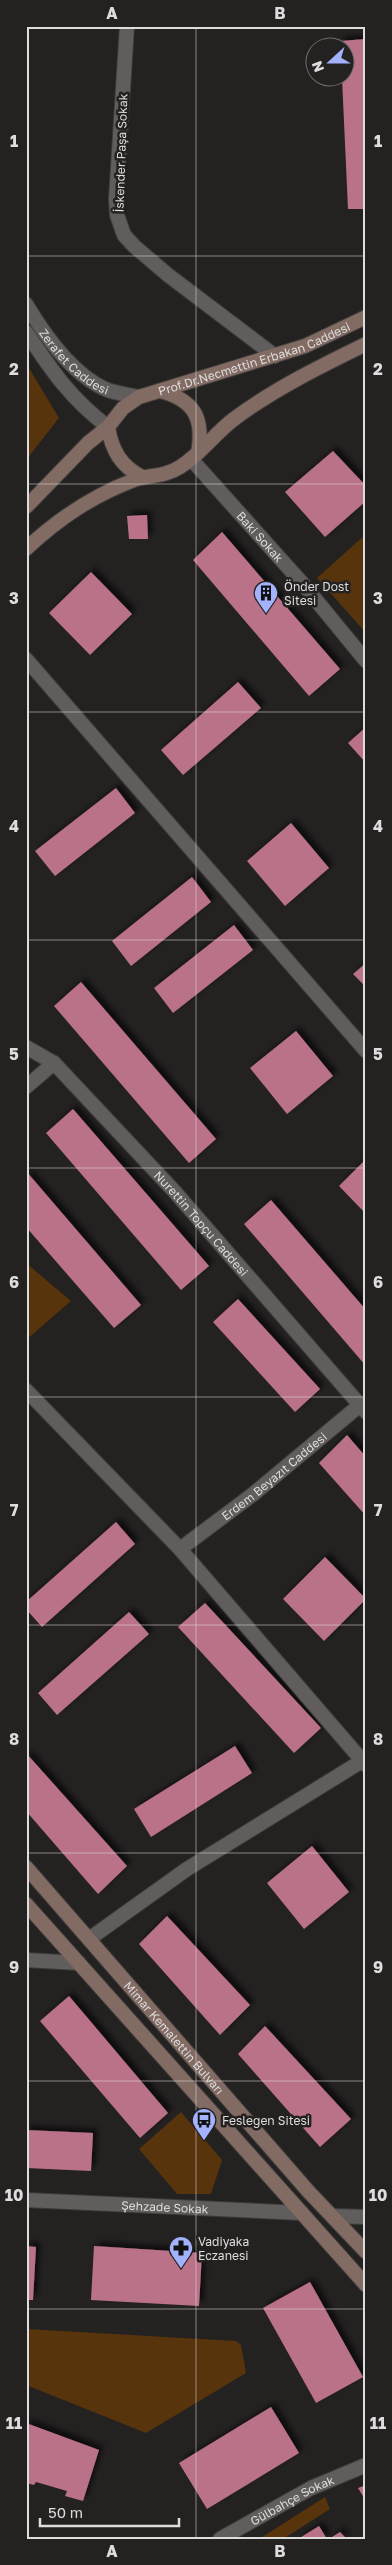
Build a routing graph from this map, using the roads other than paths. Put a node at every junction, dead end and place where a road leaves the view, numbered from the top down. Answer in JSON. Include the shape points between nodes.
{"nodes":[{"id":1,"x":127,"y":26,"type":"edge"},
{"id":2,"x":26,"y":304,"type":"edge"},
{"id":3,"x":366,"y":316,"type":"edge"},
{"id":4,"x":26,"y":332,"type":"edge"},
{"id":5,"x":366,"y":344,"type":"edge"},
{"id":6,"x":275,"y":356,"type":"junction"},
{"id":7,"x":160,"y":391,"type":"junction"},
{"id":8,"x":139,"y":397,"type":"junction"},
{"id":9,"x":108,"y":427,"type":"junction"},
{"id":10,"x":194,"y":456,"type":"junction"},
{"id":11,"x":148,"y":478,"type":"junction"},
{"id":12,"x":26,"y":507,"type":"edge"},
{"id":13,"x":26,"y":549,"type":"edge"},
{"id":14,"x":26,"y":659,"type":"edge"},
{"id":15,"x":366,"y":661,"type":"edge"},
{"id":16,"x":26,"y":1047,"type":"edge"},
{"id":17,"x":366,"y":1051,"type":"edge"},
{"id":18,"x":54,"y":1063,"type":"junction"},
{"id":19,"x":26,"y":1087,"type":"edge"},
{"id":20,"x":26,"y":1390,"type":"edge"},
{"id":21,"x":364,"y":1407,"type":"edge"},
{"id":22,"x":180,"y":1548,"type":"junction"},
{"id":23,"x":364,"y":1763,"type":"edge"},
{"id":24,"x":26,"y":1867,"type":"edge"},
{"id":25,"x":26,"y":1904,"type":"edge"},
{"id":26,"x":89,"y":1938,"type":"junction"},
{"id":27,"x":26,"y":1960,"type":"edge"},
{"id":28,"x":79,"y":1962,"type":"junction"},
{"id":29,"x":26,"y":2200,"type":"edge"},
{"id":30,"x":302,"y":2214,"type":"junction"},
{"id":31,"x":333,"y":2216,"type":"junction"},
{"id":32,"x":366,"y":2217,"type":"edge"},
{"id":33,"x":366,"y":2252,"type":"edge"},
{"id":34,"x":366,"y":2285,"type":"edge"},
{"id":35,"x":366,"y":2465,"type":"edge"},
{"id":36,"x":220,"y":2539,"type":"edge"}],
"edges":[{"from":1,"to":6,"type":"street","name":"İskender Paşa Sokak","via":[[116,199],[124,235],[168,275]]},
{"from":2,"to":8,"type":"street","name":"Zerafet Caddesi","via":[[58,351],[85,376],[106,389]]},
{"from":3,"to":6,"type":"main road","name":"Prof.Dr.Necmettin Erbakan Caddesi","via":[[305,346]]},
{"from":4,"to":9,"type":"street","name":"Zerafet Caddesi","via":[[50,369],[81,407]]},
{"from":5,"to":10,"type":"main road","name":"Prof.Dr.Necmettin Erbakan Caddesi","via":[[295,380],[234,419]]},
{"from":6,"to":7,"type":"main road","name":"Prof.Dr.Necmettin Erbakan Caddesi"},
{"from":7,"to":8,"type":"main road","name":"Prof.Dr.Necmettin Erbakan Caddesi"},
{"from":7,"to":10,"type":"main road","via":[[187,401],[194,412],[200,440]]},
{"from":8,"to":9,"type":"main road","via":[[123,408]]},
{"from":9,"to":11,"type":"main road","via":[[111,443],[122,464]]},
{"from":9,"to":12,"type":"main road"},
{"from":10,"to":11,"type":"main road","via":[[168,474]]},
{"from":10,"to":15,"type":"street","name":"Baki Sokak"},
{"from":11,"to":13,"type":"main road","via":[[107,490],[77,506]]},
{"from":14,"to":17,"type":"street"},
{"from":16,"to":18,"type":"street","name":"Nurettin Topçu Caddesi"},
{"from":18,"to":19,"type":"street"},
{"from":18,"to":21,"type":"street","name":"Nurettin Topçu Caddesi","via":[[175,1192]]},
{"from":20,"to":22,"type":"street"},
{"from":21,"to":22,"type":"street","name":"Erdem Beyazıt Caddesi"},
{"from":22,"to":23,"type":"street"},
{"from":23,"to":26,"type":"street","via":[[187,1869]]},
{"from":24,"to":26,"type":"main road","name":"Mimar Kemalettin Bulvarı"},
{"from":25,"to":28,"type":"main road"},
{"from":26,"to":31,"type":"main road","name":"Mimar Kemalettin Bulvarı"},
{"from":27,"to":28,"type":"street"},
{"from":28,"to":30,"type":"main road"},
{"from":29,"to":30,"type":"street","name":"Şehzade Sokak"},
{"from":30,"to":31,"type":"main road"},
{"from":30,"to":34,"type":"main road"},
{"from":31,"to":32,"type":"street"},
{"from":31,"to":33,"type":"main road","name":"Mimar Kemalettin Bulvarı"},
{"from":35,"to":36,"type":"street","name":"Gülbahçe Sokak","via":[[311,2488]]}]}
